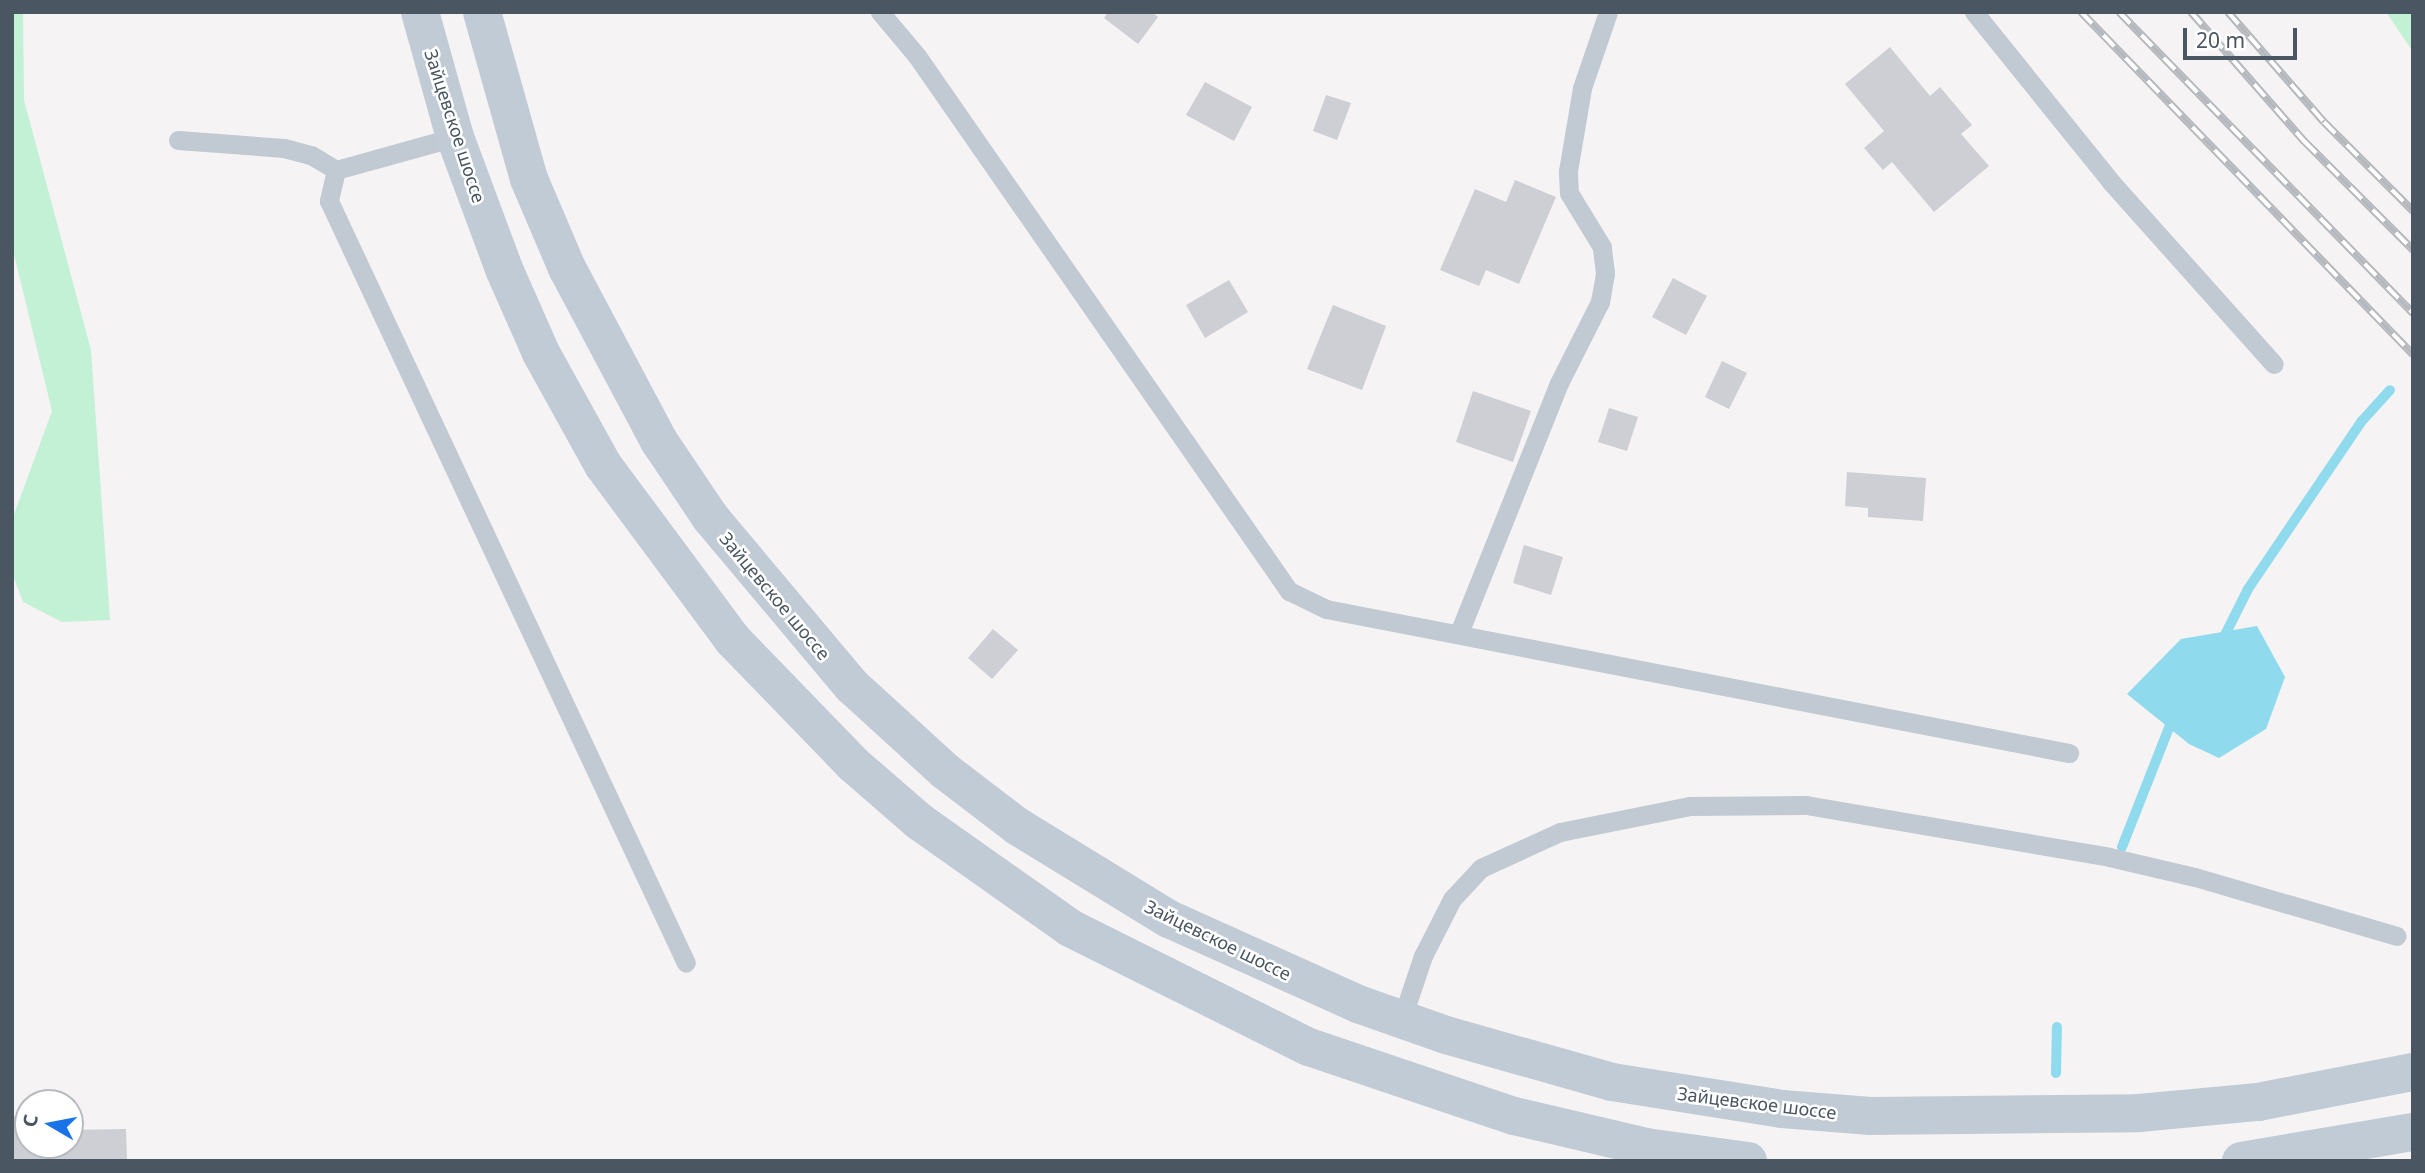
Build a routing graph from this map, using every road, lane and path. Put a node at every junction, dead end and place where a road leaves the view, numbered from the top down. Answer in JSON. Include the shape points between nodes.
{"nodes":[{"id":1,"x":420,"y":12,"type":"edge"},
{"id":2,"x":482,"y":12,"type":"edge"},
{"id":3,"x":880,"y":12,"type":"edge"},
{"id":4,"x":1608,"y":12,"type":"edge"},
{"id":5,"x":1974,"y":12,"type":"edge"},
{"id":6,"x":455,"y":137,"type":"junction"},
{"id":7,"x":178,"y":140,"type":"dead end"},
{"id":8,"x":336,"y":170,"type":"junction"},
{"id":9,"x":2274,"y":364,"type":"dead end"},
{"id":10,"x":1459,"y":633,"type":"junction"},
{"id":11,"x":2069,"y":753,"type":"dead end"},
{"id":12,"x":2397,"y":936,"type":"dead end"},
{"id":13,"x":686,"y":963,"type":"dead end"},
{"id":14,"x":1401,"y":1021,"type":"junction"},
{"id":15,"x":2413,"y":1072,"type":"edge"},
{"id":16,"x":2413,"y":1132,"type":"edge"},
{"id":17,"x":1748,"y":1161,"type":"edge"},
{"id":18,"x":2241,"y":1161,"type":"edge"}],
"edges":[{"from":1,"to":6,"type":"main road","name":"Зайцевское шоссе"},
{"from":2,"to":14,"type":"main road","name":"Зайцевское шоссе","via":[[529,179],[573,281],[623,377],[710,517],[852,686],[945,771],[1084,869],[1182,925]]},
{"from":3,"to":10,"type":"lane","via":[[917,55],[1289,591],[1326,609]]},
{"from":4,"to":10,"type":"lane","via":[[1582,88],[1568,171],[1569,193],[1602,247],[1605,273],[1600,302],[1559,383]]},
{"from":5,"to":9,"type":"lane","via":[[2111,182]]},
{"from":6,"to":8,"type":"lane"},
{"from":6,"to":17,"type":"main road","name":"Зайцевское шоссе","via":[[541,353],[603,465],[641,522],[732,639],[853,764],[920,822],[1070,928],[1309,1048],[1514,1116],[1646,1147]]},
{"from":7,"to":8,"type":"lane","via":[[284,148],[311,155]]},
{"from":8,"to":13,"type":"lane","via":[[329,201]]},
{"from":10,"to":11,"type":"lane"},
{"from":12,"to":14,"type":"lane","via":[[2109,857],[1806,805],[1690,806],[1560,832],[1481,868],[1452,899],[1423,956]]},
{"from":14,"to":15,"type":"main road","name":"Зайцевское шоссе","via":[[1612,1082],[1782,1109],[1871,1116],[2026,1117],[2181,1110],[2321,1092]]},
{"from":16,"to":18,"type":"main road"}]}
